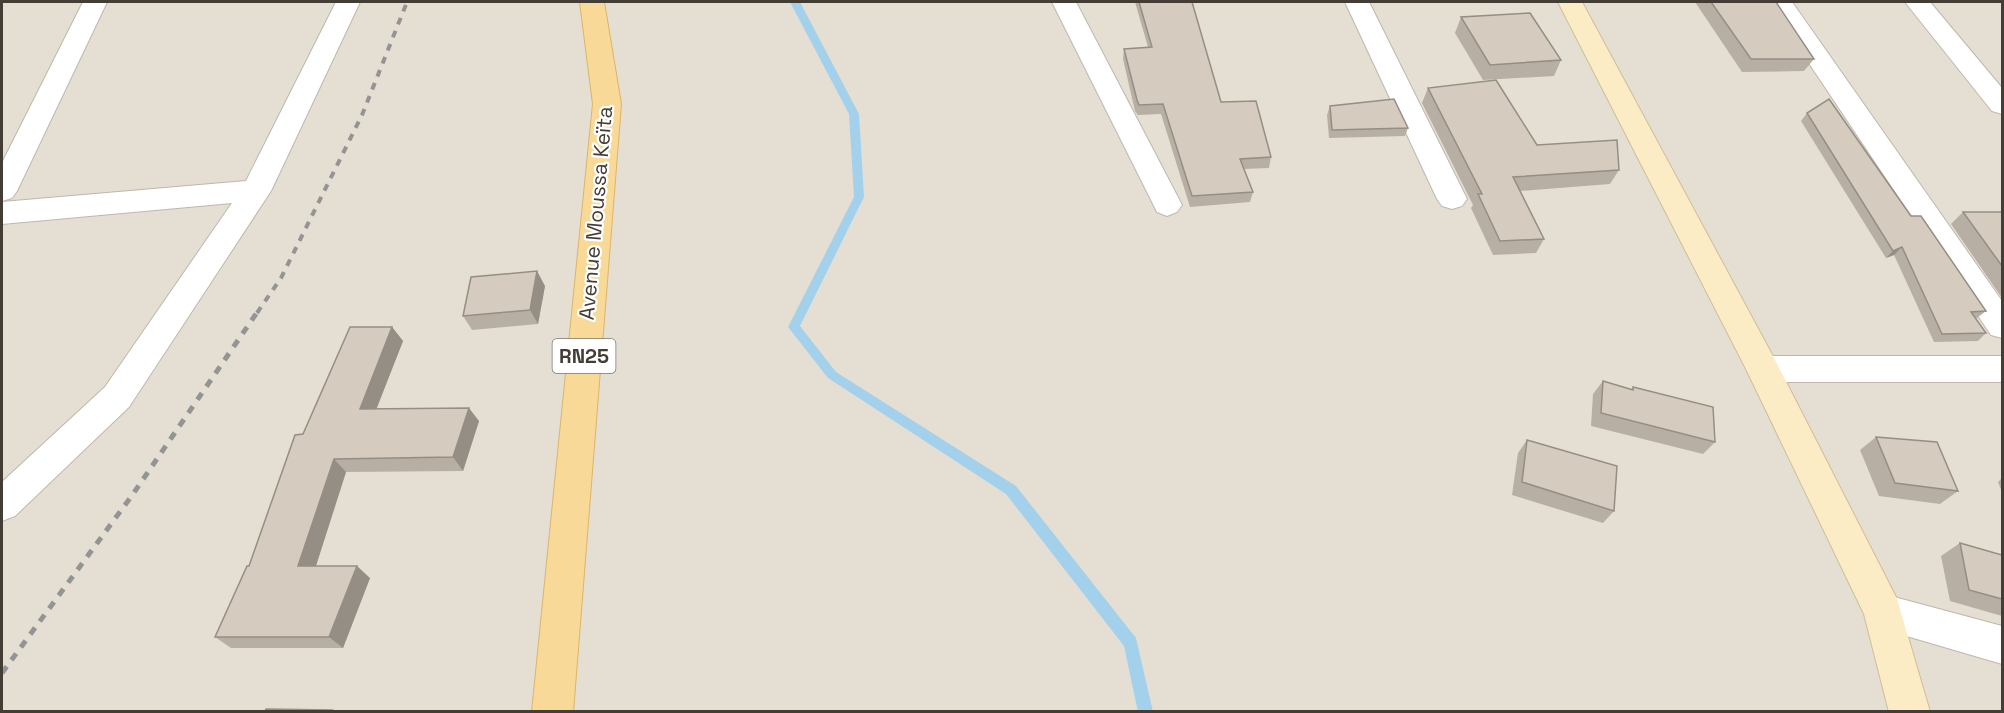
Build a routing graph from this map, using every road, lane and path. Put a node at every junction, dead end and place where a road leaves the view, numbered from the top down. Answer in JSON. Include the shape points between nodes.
{"nodes":[{"id":1,"x":94,"y":2,"type":"edge"},
{"id":2,"x":348,"y":2,"type":"edge"},
{"id":3,"x":592,"y":2,"type":"edge"},
{"id":4,"x":1064,"y":2,"type":"edge"},
{"id":5,"x":1356,"y":2,"type":"edge"},
{"id":6,"x":1570,"y":2,"type":"edge"},
{"id":7,"x":1780,"y":2,"type":"edge"},
{"id":8,"x":1917,"y":2,"type":"edge"},
{"id":9,"x":2002,"y":105,"type":"edge"},
{"id":10,"x":2,"y":191,"type":"edge"},
{"id":11,"x":256,"y":191,"type":"junction"},
{"id":12,"x":1452,"y":199,"type":"dead end"},
{"id":13,"x":1167,"y":205,"type":"dead end"},
{"id":14,"x":2,"y":213,"type":"edge"},
{"id":15,"x":2002,"y":326,"type":"edge"},
{"id":16,"x":1763,"y":369,"type":"junction"},
{"id":17,"x":2002,"y":369,"type":"edge"},
{"id":18,"x":2,"y":505,"type":"edge"},
{"id":19,"x":1883,"y":612,"type":"junction"},
{"id":20,"x":2002,"y":645,"type":"edge"},
{"id":21,"x":552,"y":711,"type":"edge"},
{"id":22,"x":1910,"y":711,"type":"edge"}],
"edges":[{"from":1,"to":10,"type":"street"},
{"from":2,"to":11,"type":"street"},
{"from":3,"to":21,"type":"main road","name":"Avenue Moussa Keïta","number":"RN25","via":[[607,105]]},
{"from":4,"to":13,"type":"street"},
{"from":5,"to":12,"type":"street"},
{"from":6,"to":16,"type":"street"},
{"from":7,"to":15,"type":"street"},
{"from":8,"to":9,"type":"street"},
{"from":11,"to":14,"type":"street"},
{"from":11,"to":18,"type":"street","via":[[117,397]]},
{"from":16,"to":17,"type":"street"},
{"from":16,"to":19,"type":"street"},
{"from":19,"to":20,"type":"street"},
{"from":19,"to":22,"type":"street"}]}
